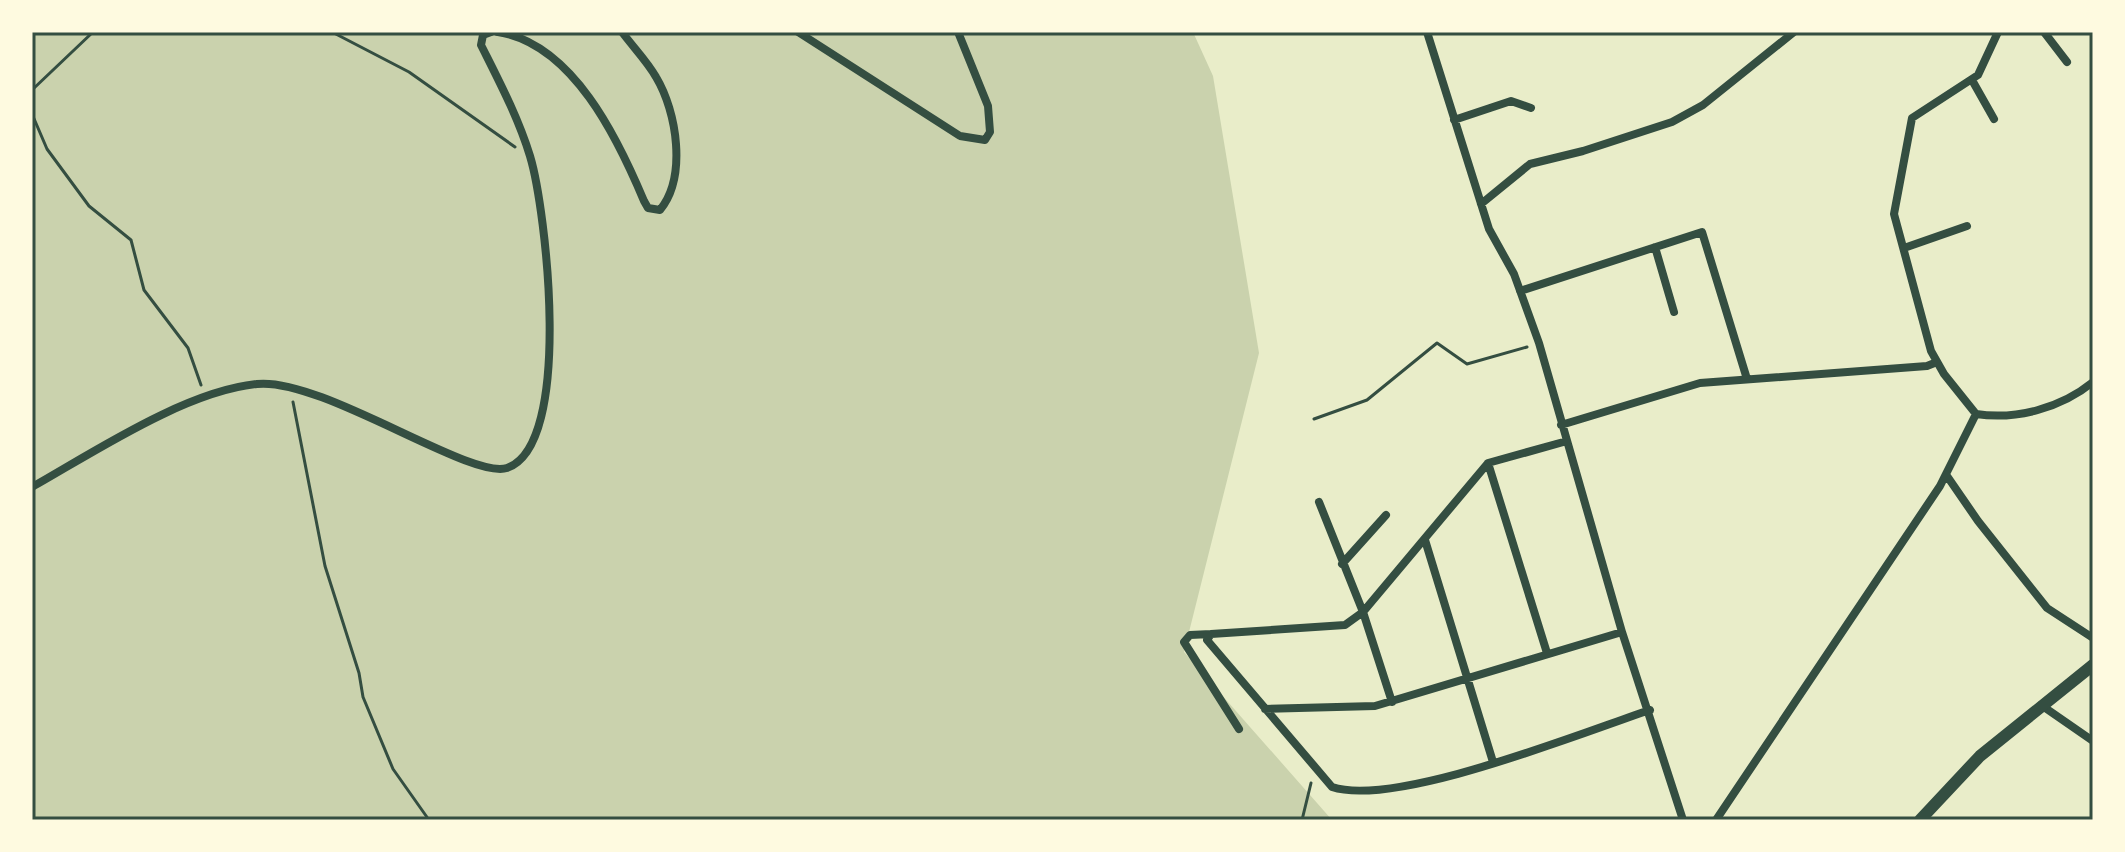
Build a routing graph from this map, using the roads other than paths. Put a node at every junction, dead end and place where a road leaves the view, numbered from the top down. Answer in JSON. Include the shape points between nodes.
{"nodes":[{"id":1,"x":491,"y":32,"type":"edge"},
{"id":2,"x":498,"y":32,"type":"edge"},
{"id":3,"x":622,"y":32,"type":"edge"},
{"id":4,"x":798,"y":32,"type":"edge"},
{"id":5,"x":958,"y":32,"type":"edge"},
{"id":6,"x":1427,"y":32,"type":"edge"},
{"id":7,"x":1794,"y":32,"type":"edge"},
{"id":8,"x":2044,"y":32,"type":"edge"},
{"id":9,"x":1994,"y":34,"type":"edge"},
{"id":10,"x":2067,"y":62,"type":"dead end"},
{"id":11,"x":1972,"y":80,"type":"junction"},
{"id":12,"x":1531,"y":108,"type":"dead end"},
{"id":13,"x":1994,"y":119,"type":"dead end"},
{"id":14,"x":1454,"y":120,"type":"junction"},
{"id":15,"x":1481,"y":204,"type":"junction"},
{"id":16,"x":1967,"y":226,"type":"dead end"},
{"id":17,"x":1655,"y":247,"type":"junction"},
{"id":18,"x":1904,"y":248,"type":"junction"},
{"id":19,"x":1520,"y":291,"type":"junction"},
{"id":20,"x":1674,"y":312,"type":"dead end"},
{"id":21,"x":1937,"y":362,"type":"junction"},
{"id":22,"x":1747,"y":379,"type":"junction"},
{"id":23,"x":2093,"y":382,"type":"edge"},
{"id":24,"x":1976,"y":414,"type":"junction"},
{"id":25,"x":1561,"y":425,"type":"junction"},
{"id":26,"x":1567,"y":441,"type":"junction"},
{"id":27,"x":1488,"y":463,"type":"junction"},
{"id":28,"x":1947,"y":476,"type":"junction"},
{"id":29,"x":32,"y":487,"type":"edge"},
{"id":30,"x":1319,"y":502,"type":"dead end"},
{"id":31,"x":1386,"y":515,"type":"dead end"},
{"id":32,"x":1425,"y":540,"type":"junction"},
{"id":33,"x":1342,"y":564,"type":"junction"},
{"id":34,"x":1363,"y":612,"type":"junction"},
{"id":35,"x":1622,"y":632,"type":"junction"},
{"id":36,"x":1211,"y":634,"type":"junction"},
{"id":37,"x":2093,"y":638,"type":"edge"},
{"id":38,"x":1547,"y":653,"type":"junction"},
{"id":39,"x":2093,"y":665,"type":"edge"},
{"id":40,"x":1470,"y":678,"type":"junction"},
{"id":41,"x":1392,"y":702,"type":"junction"},
{"id":42,"x":2040,"y":705,"type":"junction"},
{"id":43,"x":1265,"y":709,"type":"junction"},
{"id":44,"x":1650,"y":710,"type":"junction"},
{"id":45,"x":1239,"y":729,"type":"dead end"},
{"id":46,"x":2093,"y":741,"type":"edge"},
{"id":47,"x":1493,"y":762,"type":"junction"},
{"id":48,"x":1683,"y":820,"type":"edge"},
{"id":49,"x":1716,"y":820,"type":"edge"},
{"id":50,"x":1920,"y":820,"type":"edge"}],
"edges":[{"from":1,"to":29,"type":"street","via":[[483,35],[481,45],[531,158],[549,274],[550,341],[542,416],[523,458],[506,468],[466,459],[330,400],[290,386],[259,383],[205,396]]},
{"from":2,"to":3,"type":"street","via":[[544,54],[573,77],[609,125],[648,208],[660,210],[674,180],[668,106],[657,78]]},
{"from":4,"to":5,"type":"street","via":[[960,136],[985,140],[990,132],[988,106]]},
{"from":6,"to":14,"type":"street"},
{"from":7,"to":15,"type":"street","via":[[1693,111],[1657,127],[1530,164]]},
{"from":8,"to":10,"type":"street"},
{"from":9,"to":11,"type":"street"},
{"from":11,"to":13,"type":"street"},
{"from":11,"to":18,"type":"street","via":[[1912,118],[1894,214]]},
{"from":12,"to":14,"type":"street","via":[[1511,101]]},
{"from":14,"to":15,"type":"street"},
{"from":15,"to":19,"type":"street"},
{"from":16,"to":18,"type":"street"},
{"from":17,"to":19,"type":"street"},
{"from":17,"to":20,"type":"street"},
{"from":17,"to":22,"type":"street","via":[[1702,232]]},
{"from":18,"to":21,"type":"street"},
{"from":19,"to":25,"type":"street"},
{"from":21,"to":22,"type":"street"},
{"from":21,"to":24,"type":"street"},
{"from":22,"to":25,"type":"street","via":[[1700,383]]},
{"from":23,"to":24,"type":"street","via":[[2048,407],[1996,417]]},
{"from":24,"to":28,"type":"street"},
{"from":25,"to":26,"type":"street"},
{"from":26,"to":27,"type":"street"},
{"from":26,"to":35,"type":"street"},
{"from":27,"to":32,"type":"street"},
{"from":27,"to":38,"type":"street"},
{"from":28,"to":37,"type":"street","via":[[2047,608]]},
{"from":28,"to":49,"type":"street"},
{"from":30,"to":33,"type":"street"},
{"from":31,"to":33,"type":"street"},
{"from":32,"to":34,"type":"street"},
{"from":32,"to":40,"type":"street"},
{"from":33,"to":34,"type":"street"},
{"from":34,"to":36,"type":"street","via":[[1345,625],[1319,630]]},
{"from":34,"to":41,"type":"street"},
{"from":35,"to":38,"type":"street"},
{"from":35,"to":44,"type":"street"},
{"from":36,"to":43,"type":"street","via":[[1207,640],[1212,648]]},
{"from":36,"to":45,"type":"street","via":[[1190,635],[1184,642]]},
{"from":38,"to":40,"type":"street"},
{"from":39,"to":42,"type":"main road"},
{"from":40,"to":41,"type":"street"},
{"from":40,"to":47,"type":"street"},
{"from":41,"to":43,"type":"street"},
{"from":42,"to":46,"type":"street"},
{"from":42,"to":50,"type":"main road","via":[[1980,756]]},
{"from":43,"to":47,"type":"street","via":[[1332,787],[1346,792],[1396,791]]},
{"from":44,"to":47,"type":"street"},
{"from":44,"to":48,"type":"street"}]}
